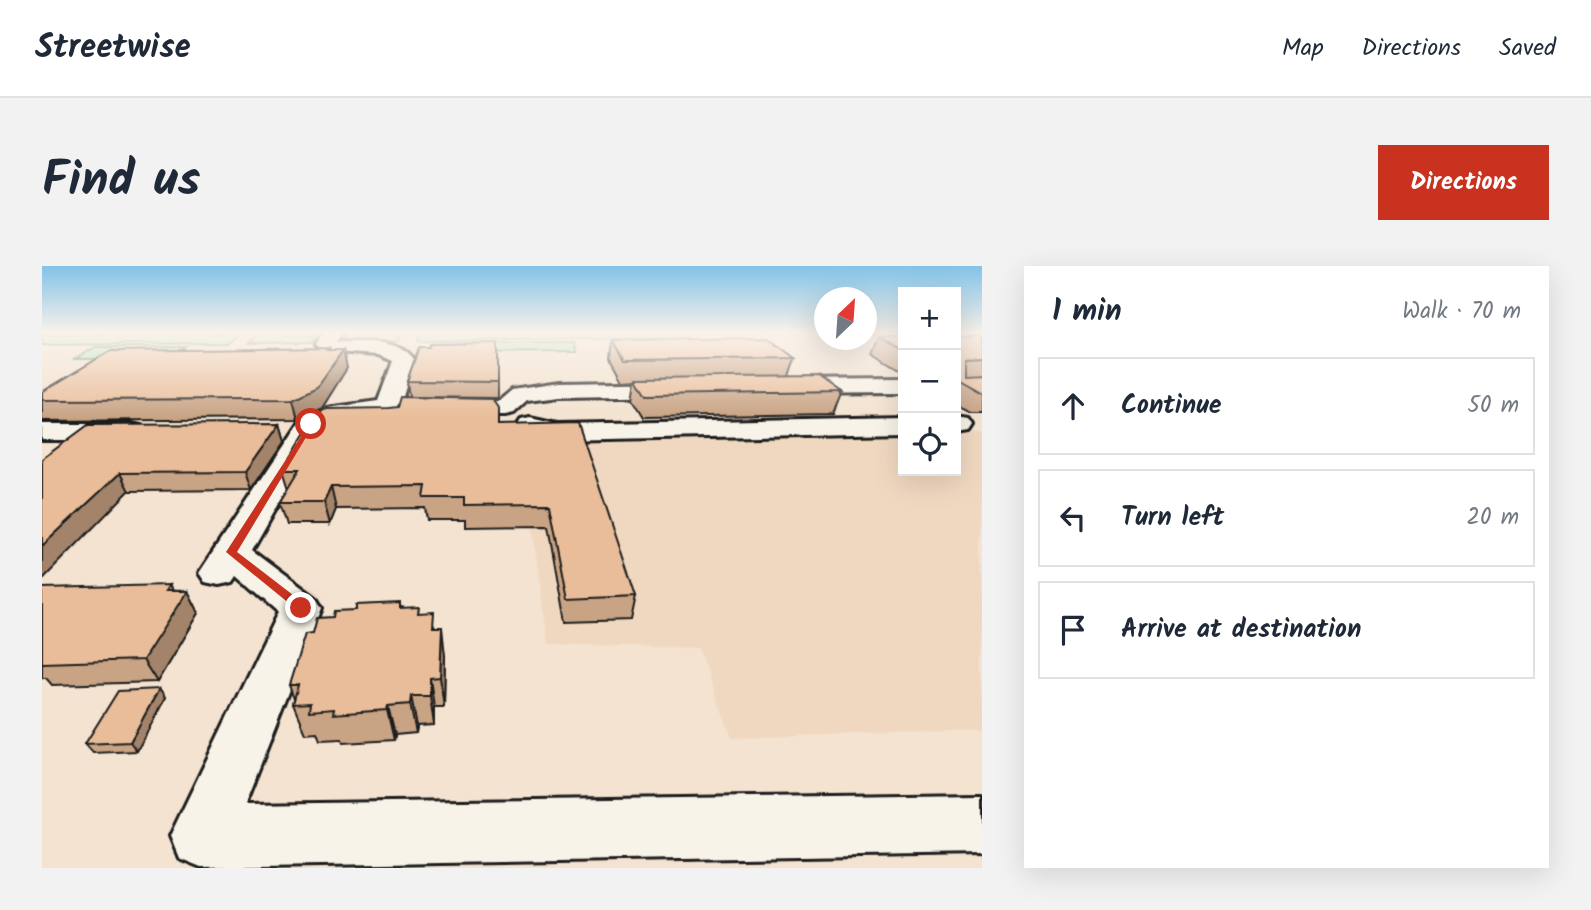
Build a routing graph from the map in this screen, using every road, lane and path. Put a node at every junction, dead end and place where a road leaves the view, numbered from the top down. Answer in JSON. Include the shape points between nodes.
{"nodes":[{"id":1,"x":403,"y":361,"type":"edge"},
{"id":2,"x":898,"y":386,"type":"edge"},
{"id":3,"x":759,"y":387,"type":"edge"},
{"id":4,"x":706,"y":388,"type":"edge"},
{"id":5,"x":388,"y":407,"type":"junction"},
{"id":6,"x":505,"y":408,"type":"junction"},
{"id":7,"x":898,"y":425,"type":"edge"},
{"id":8,"x":153,"y":431,"type":"edge"},
{"id":9,"x":42,"y":432,"type":"edge"},
{"id":10,"x":982,"y":824,"type":"edge"}],
"edges":[{"from":1,"to":5,"type":"street"},
{"from":2,"to":3,"type":"street"},
{"from":4,"to":6,"type":"street","via":[[559,390],[520,395]]},
{"from":5,"to":6,"type":"street"},
{"from":5,"to":10,"type":"street","via":[[327,416],[292,430],[225,562],[301,608],[201,836]]},
{"from":6,"to":7,"type":"street","via":[[509,419],[557,432]]},
{"from":8,"to":9,"type":"street"}]}
